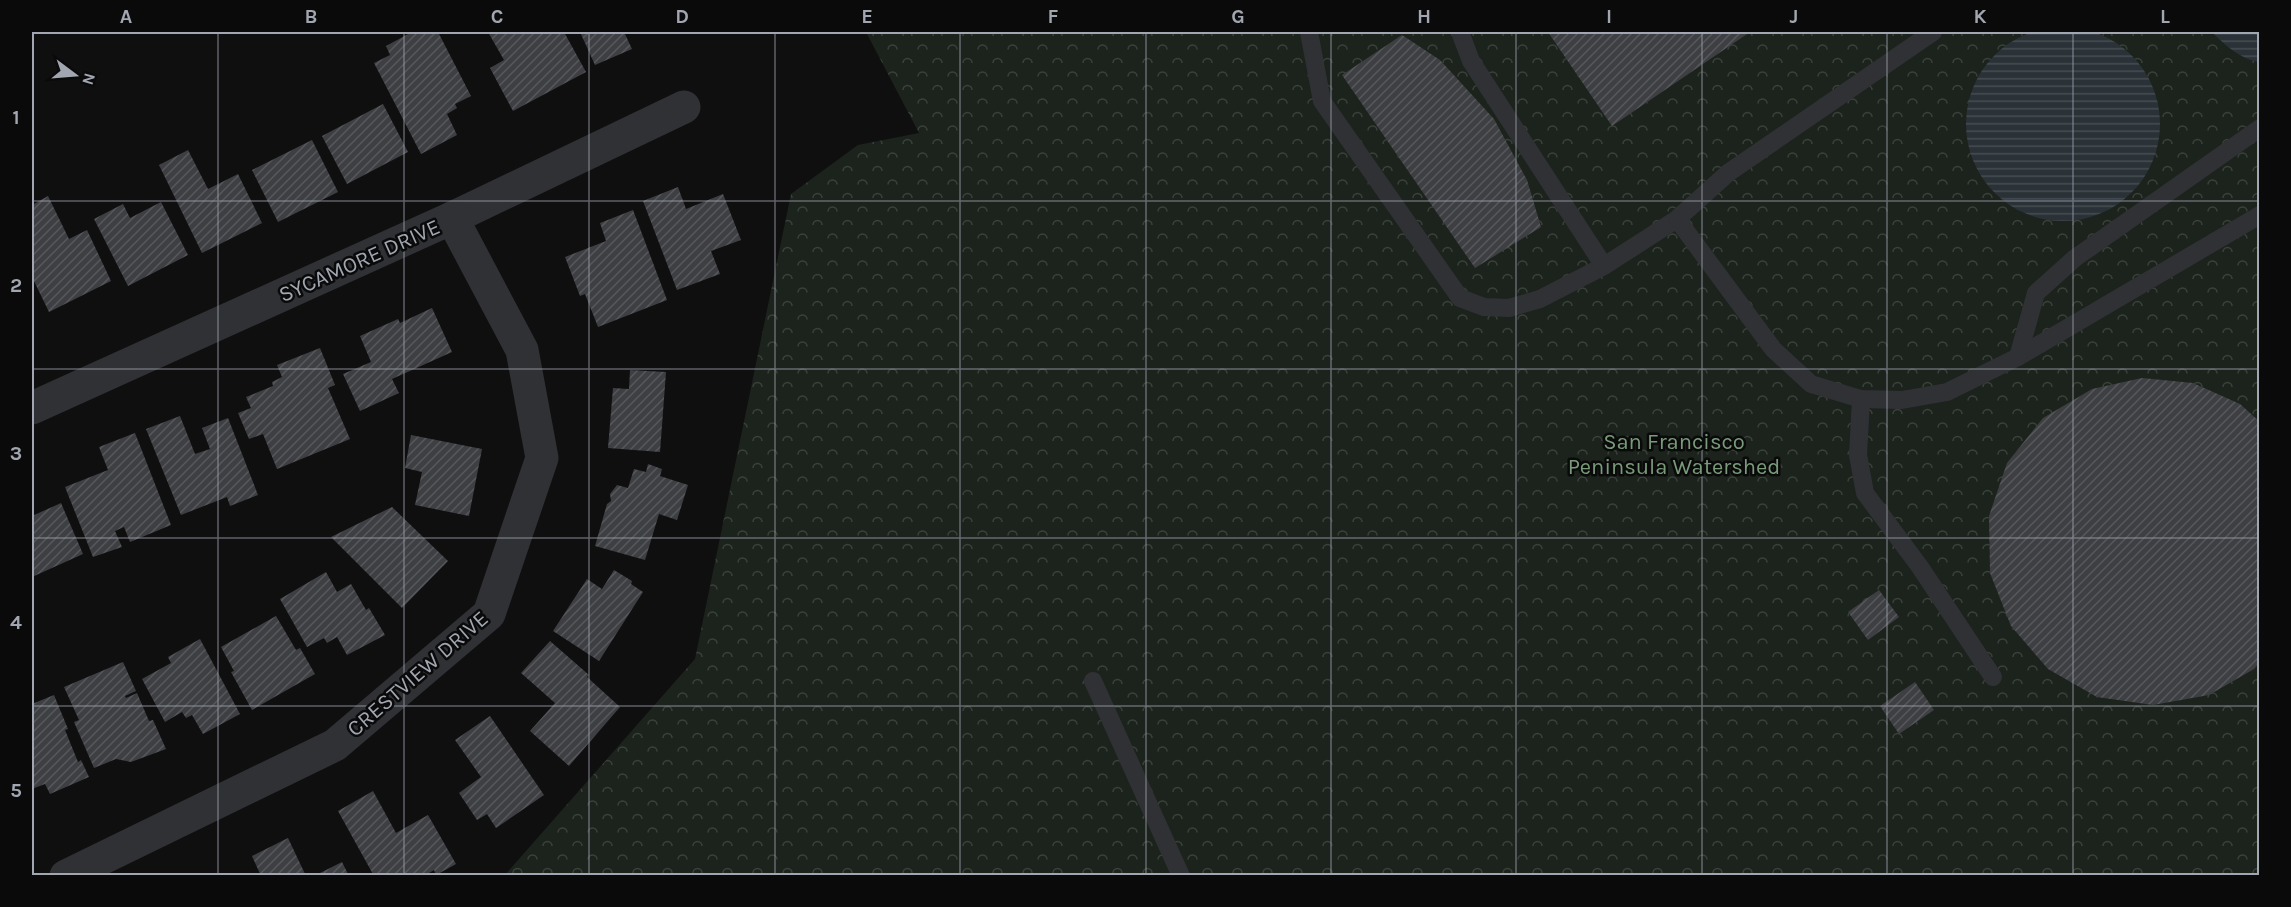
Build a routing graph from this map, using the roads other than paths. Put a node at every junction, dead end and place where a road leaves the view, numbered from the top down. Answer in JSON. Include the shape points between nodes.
{"nodes":[{"id":1,"x":1309,"y":32,"type":"edge"},
{"id":2,"x":1460,"y":32,"type":"edge"},
{"id":3,"x":1933,"y":32,"type":"edge"},
{"id":4,"x":684,"y":107,"type":"dead end"},
{"id":5,"x":2259,"y":128,"type":"edge"},
{"id":6,"x":2259,"y":215,"type":"edge"},
{"id":7,"x":452,"y":218,"type":"junction"},
{"id":8,"x":1677,"y":219,"type":"junction"},
{"id":9,"x":1604,"y":266,"type":"junction"},
{"id":10,"x":2018,"y":357,"type":"junction"},
{"id":11,"x":1862,"y":399,"type":"junction"},
{"id":12,"x":32,"y":408,"type":"edge"},
{"id":13,"x":1994,"y":677,"type":"dead end"},
{"id":14,"x":1094,"y":681,"type":"dead end"},
{"id":15,"x":66,"y":876,"type":"edge"},
{"id":16,"x":1181,"y":876,"type":"edge"}],
"edges":[{"from":1,"to":9,"type":"lane","via":[[1322,101],[1460,298],[1484,307],[1509,308],[1540,299]]},
{"from":2,"to":9,"type":"lane","via":[[1471,61]]},
{"from":3,"to":8,"type":"lane","via":[[1728,173]]},
{"from":4,"to":7,"type":"street","name":"SYCAMORE DRIVE"},
{"from":5,"to":10,"type":"lane","via":[[2075,258],[2036,293]]},
{"from":6,"to":10,"type":"lane"},
{"from":7,"to":12,"type":"street","name":"SYCAMORE DRIVE"},
{"from":7,"to":15,"type":"street","name":"CRESTVIEW DRIVE","via":[[522,351],[542,458],[489,614],[335,745]]},
{"from":8,"to":9,"type":"lane"},
{"from":8,"to":11,"type":"lane","via":[[1773,349],[1811,384]]},
{"from":10,"to":11,"type":"lane","via":[[1947,392],[1902,400]]},
{"from":11,"to":13,"type":"lane","via":[[1858,455],[1866,493]]},
{"from":14,"to":16,"type":"lane"}]}
